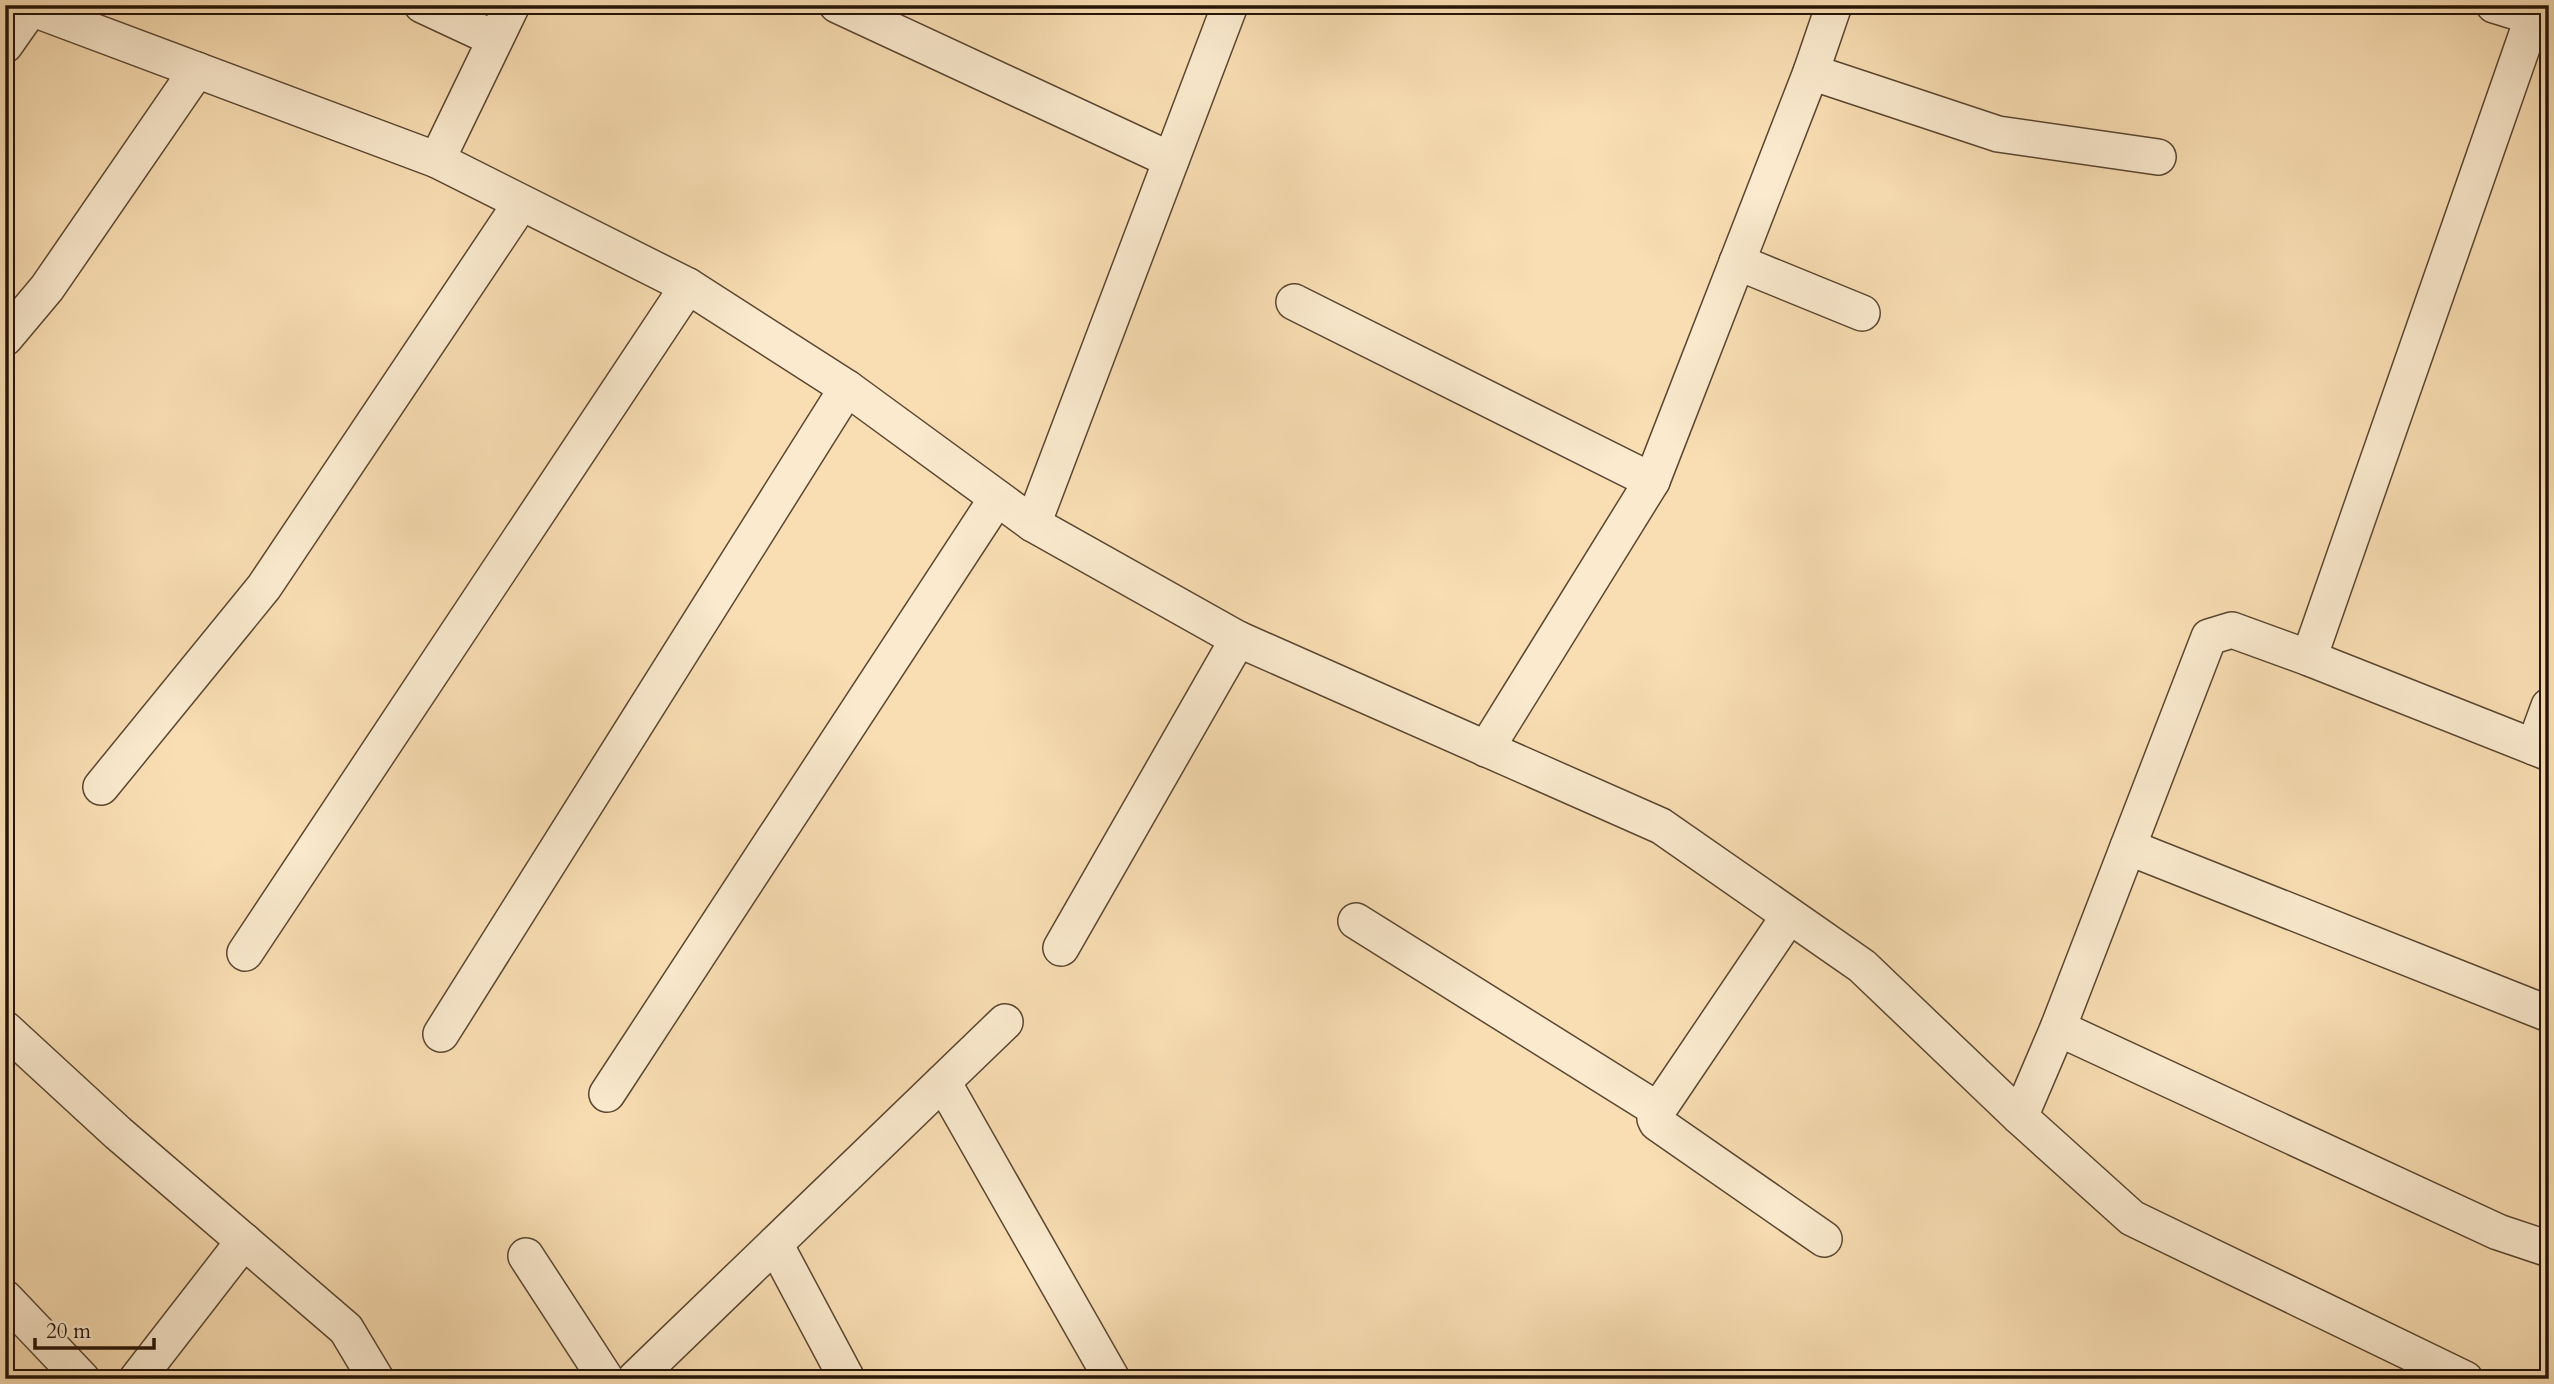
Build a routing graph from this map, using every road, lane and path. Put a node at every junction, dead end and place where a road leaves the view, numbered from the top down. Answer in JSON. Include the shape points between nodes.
{"nodes":[{"id":1,"x":422,"y":5,"type":"edge"},
{"id":2,"x":512,"y":5,"type":"edge"},
{"id":3,"x":837,"y":5,"type":"edge"},
{"id":4,"x":1230,"y":5,"type":"edge"},
{"id":5,"x":1834,"y":5,"type":"edge"},
{"id":6,"x":2494,"y":5,"type":"edge"},
{"id":7,"x":27,"y":7,"type":"edge"},
{"id":8,"x":2535,"y":11,"type":"edge"},
{"id":9,"x":495,"y":39,"type":"junction"},
{"id":10,"x":5,"y":45,"type":"edge"},
{"id":11,"x":197,"y":70,"type":"junction"},
{"id":12,"x":1811,"y":72,"type":"junction"},
{"id":13,"x":2158,"y":157,"type":"dead end"},
{"id":14,"x":437,"y":160,"type":"junction"},
{"id":15,"x":1171,"y":160,"type":"junction"},
{"id":16,"x":521,"y":202,"type":"junction"},
{"id":17,"x":1737,"y":262,"type":"junction"},
{"id":18,"x":688,"y":286,"type":"junction"},
{"id":19,"x":1294,"y":302,"type":"dead end"},
{"id":20,"x":1862,"y":313,"type":"dead end"},
{"id":21,"x":5,"y":338,"type":"edge"},
{"id":22,"x":847,"y":388,"type":"junction"},
{"id":23,"x":1652,"y":481,"type":"junction"},
{"id":24,"x":997,"y":498,"type":"junction"},
{"id":25,"x":1033,"y":524,"type":"junction"},
{"id":26,"x":1238,"y":639,"type":"junction"},
{"id":27,"x":2309,"y":657,"type":"junction"},
{"id":28,"x":2549,"y":706,"type":"edge"},
{"id":29,"x":1486,"y":749,"type":"junction"},
{"id":30,"x":2541,"y":750,"type":"edge"},
{"id":31,"x":101,"y":787,"type":"dead end"},
{"id":32,"x":2127,"y":847,"type":"junction"},
{"id":33,"x":1789,"y":916,"type":"junction"},
{"id":34,"x":1356,"y":920,"type":"dead end"},
{"id":35,"x":1061,"y":948,"type":"dead end"},
{"id":36,"x":245,"y":953,"type":"dead end"},
{"id":37,"x":2549,"y":1014,"type":"edge"},
{"id":38,"x":1006,"y":1021,"type":"dead end"},
{"id":39,"x":2058,"y":1028,"type":"junction"},
{"id":40,"x":441,"y":1034,"type":"dead end"},
{"id":41,"x":10,"y":1042,"type":"edge"},
{"id":42,"x":943,"y":1082,"type":"junction"},
{"id":43,"x":607,"y":1094,"type":"dead end"},
{"id":44,"x":1658,"y":1110,"type":"junction"},
{"id":45,"x":2020,"y":1117,"type":"junction"},
{"id":46,"x":1824,"y":1239,"type":"dead end"},
{"id":47,"x":244,"y":1241,"type":"junction"},
{"id":48,"x":775,"y":1244,"type":"junction"},
{"id":49,"x":2549,"y":1249,"type":"edge"},
{"id":50,"x":526,"y":1256,"type":"dead end"},
{"id":51,"x":5,"y":1298,"type":"edge"},
{"id":52,"x":2409,"y":1366,"type":"edge"},
{"id":53,"x":82,"y":1379,"type":"edge"},
{"id":54,"x":137,"y":1379,"type":"edge"},
{"id":55,"x":376,"y":1379,"type":"edge"},
{"id":56,"x":606,"y":1379,"type":"edge"},
{"id":57,"x":635,"y":1379,"type":"edge"},
{"id":58,"x":847,"y":1379,"type":"edge"},
{"id":59,"x":1112,"y":1379,"type":"edge"},
{"id":60,"x":2465,"y":1379,"type":"edge"}],
"edges":[{"from":1,"to":9,"type":"street"},
{"from":2,"to":9,"type":"street"},
{"from":3,"to":15,"type":"street"},
{"from":4,"to":15,"type":"street"},
{"from":5,"to":12,"type":"street"},
{"from":6,"to":8,"type":"street"},
{"from":7,"to":10,"type":"street"},
{"from":7,"to":11,"type":"street"},
{"from":8,"to":27,"type":"street"},
{"from":9,"to":14,"type":"street"},
{"from":11,"to":14,"type":"street"},
{"from":11,"to":21,"type":"street","via":[[47,288]]},
{"from":12,"to":13,"type":"street","via":[[1998,134]]},
{"from":12,"to":17,"type":"street"},
{"from":14,"to":16,"type":"street"},
{"from":15,"to":25,"type":"street"},
{"from":16,"to":18,"type":"street"},
{"from":16,"to":31,"type":"street","via":[[264,587]]},
{"from":17,"to":20,"type":"street"},
{"from":17,"to":23,"type":"street"},
{"from":18,"to":22,"type":"street"},
{"from":18,"to":36,"type":"street"},
{"from":19,"to":23,"type":"street"},
{"from":22,"to":24,"type":"street"},
{"from":22,"to":40,"type":"street"},
{"from":23,"to":29,"type":"street"},
{"from":24,"to":25,"type":"street"},
{"from":24,"to":43,"type":"street"},
{"from":25,"to":26,"type":"street"},
{"from":26,"to":29,"type":"street"},
{"from":26,"to":35,"type":"street"},
{"from":27,"to":30,"type":"street"},
{"from":27,"to":32,"type":"street","via":[[2232,630],[2209,637]]},
{"from":28,"to":30,"type":"street"},
{"from":29,"to":33,"type":"street","via":[[1661,826]]},
{"from":32,"to":37,"type":"street"},
{"from":32,"to":39,"type":"street"},
{"from":33,"to":44,"type":"street"},
{"from":33,"to":45,"type":"street","via":[[1862,966]]},
{"from":34,"to":44,"type":"street"},
{"from":38,"to":42,"type":"street"},
{"from":39,"to":45,"type":"street"},
{"from":39,"to":49,"type":"street","via":[[2498,1232]]},
{"from":41,"to":47,"type":"street"},
{"from":42,"to":48,"type":"street"},
{"from":42,"to":59,"type":"street"},
{"from":44,"to":46,"type":"street","via":[[1657,1123]]},
{"from":45,"to":52,"type":"street","via":[[2132,1218]]},
{"from":47,"to":54,"type":"street"},
{"from":47,"to":55,"type":"street","via":[[346,1329]]},
{"from":48,"to":57,"type":"street"},
{"from":48,"to":58,"type":"street"},
{"from":50,"to":56,"type":"street"},
{"from":51,"to":53,"type":"street"},
{"from":52,"to":60,"type":"street"}]}
